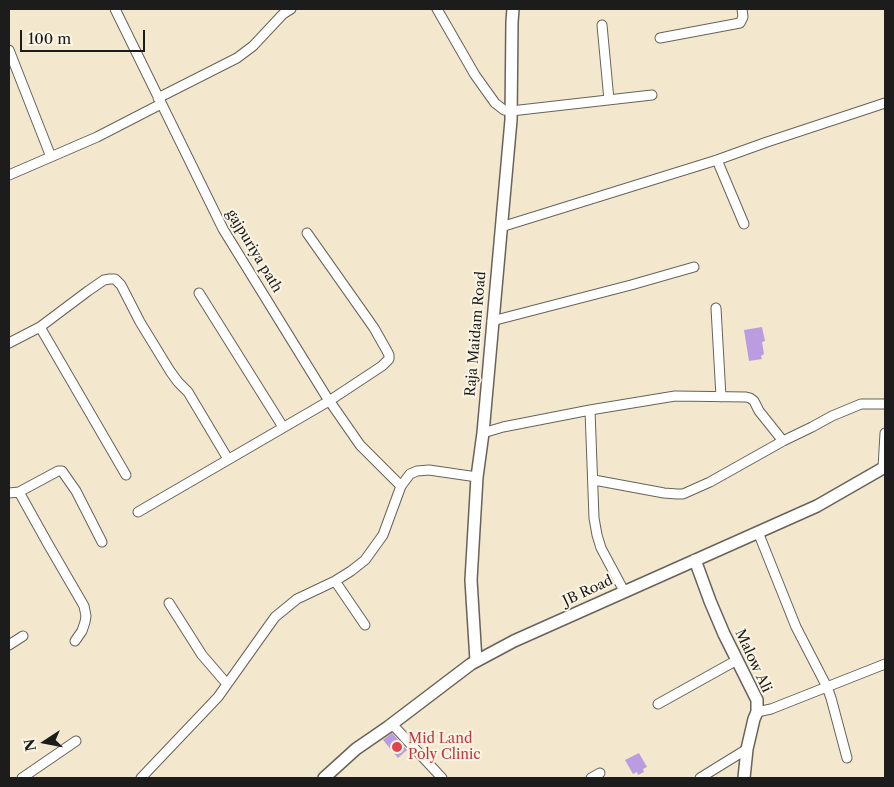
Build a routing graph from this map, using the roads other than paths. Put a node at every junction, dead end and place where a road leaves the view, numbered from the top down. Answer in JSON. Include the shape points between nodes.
{"nodes":[{"id":1,"x":115,"y":9,"type":"edge"},
{"id":2,"x":291,"y":9,"type":"edge"},
{"id":3,"x":436,"y":9,"type":"edge"},
{"id":4,"x":513,"y":9,"type":"edge"},
{"id":5,"x":742,"y":9,"type":"edge"},
{"id":6,"x":602,"y":25,"type":"dead end"},
{"id":7,"x":660,"y":38,"type":"dead end"},
{"id":8,"x":9,"y":50,"type":"edge"},
{"id":9,"x":652,"y":95,"type":"dead end"},
{"id":10,"x":609,"y":100,"type":"junction"},
{"id":11,"x":160,"y":101,"type":"junction"},
{"id":12,"x":885,"y":103,"type":"edge"},
{"id":13,"x":511,"y":111,"type":"junction"},
{"id":14,"x":50,"y":157,"type":"junction"},
{"id":15,"x":717,"y":160,"type":"junction"},
{"id":16,"x":9,"y":174,"type":"edge"},
{"id":17,"x":744,"y":224,"type":"dead end"},
{"id":18,"x":501,"y":227,"type":"junction"},
{"id":19,"x":307,"y":233,"type":"dead end"},
{"id":20,"x":694,"y":267,"type":"dead end"},
{"id":21,"x":199,"y":293,"type":"dead end"},
{"id":22,"x":716,"y":308,"type":"dead end"},
{"id":23,"x":492,"y":321,"type":"junction"},
{"id":24,"x":40,"y":327,"type":"junction"},
{"id":25,"x":9,"y":343,"type":"edge"},
{"id":26,"x":720,"y":397,"type":"junction"},
{"id":27,"x":330,"y":400,"type":"junction"},
{"id":28,"x":885,"y":404,"type":"edge"},
{"id":29,"x":590,"y":410,"type":"junction"},
{"id":30,"x":283,"y":427,"type":"junction"},
{"id":31,"x":483,"y":433,"type":"junction"},
{"id":32,"x":885,"y":433,"type":"edge"},
{"id":33,"x":783,"y":441,"type":"junction"},
{"id":34,"x":228,"y":459,"type":"junction"},
{"id":35,"x":884,"y":467,"type":"edge"},
{"id":36,"x":126,"y":474,"type":"dead end"},
{"id":37,"x":477,"y":477,"type":"junction"},
{"id":38,"x":594,"y":480,"type":"junction"},
{"id":39,"x":401,"y":486,"type":"junction"},
{"id":40,"x":20,"y":492,"type":"junction"},
{"id":41,"x":9,"y":493,"type":"edge"},
{"id":42,"x":138,"y":512,"type":"dead end"},
{"id":43,"x":758,"y":532,"type":"junction"},
{"id":44,"x":102,"y":542,"type":"dead end"},
{"id":45,"x":696,"y":560,"type":"junction"},
{"id":46,"x":335,"y":581,"type":"junction"},
{"id":47,"x":624,"y":591,"type":"junction"},
{"id":48,"x":169,"y":603,"type":"dead end"},
{"id":49,"x":366,"y":625,"type":"dead end"},
{"id":50,"x":23,"y":636,"type":"dead end"},
{"id":51,"x":75,"y":642,"type":"dead end"},
{"id":52,"x":9,"y":645,"type":"edge"},
{"id":53,"x":737,"y":660,"type":"junction"},
{"id":54,"x":476,"y":661,"type":"junction"},
{"id":55,"x":885,"y":664,"type":"edge"},
{"id":56,"x":227,"y":684,"type":"junction"},
{"id":57,"x":827,"y":687,"type":"junction"},
{"id":58,"x":658,"y":704,"type":"dead end"},
{"id":59,"x":757,"y":712,"type":"junction"},
{"id":60,"x":392,"y":724,"type":"junction"},
{"id":61,"x":76,"y":741,"type":"dead end"},
{"id":62,"x":747,"y":749,"type":"junction"},
{"id":63,"x":847,"y":758,"type":"dead end"},
{"id":64,"x":600,"y":773,"type":"dead end"},
{"id":65,"x":22,"y":778,"type":"edge"},
{"id":66,"x":141,"y":778,"type":"edge"},
{"id":67,"x":324,"y":778,"type":"edge"},
{"id":68,"x":442,"y":778,"type":"edge"},
{"id":69,"x":591,"y":778,"type":"edge"},
{"id":70,"x":700,"y":778,"type":"edge"},
{"id":71,"x":744,"y":778,"type":"edge"}],
"edges":[{"from":1,"to":11,"type":"street","name":"gajpuriya path"},
{"from":2,"to":11,"type":"street","via":[[237,58]]},
{"from":3,"to":13,"type":"street","via":[[495,103]]},
{"from":4,"to":13,"type":"street","name":"Raja Maidam Road"},
{"from":5,"to":7,"type":"street","via":[[740,22]]},
{"from":6,"to":10,"type":"street"},
{"from":8,"to":14,"type":"street"},
{"from":9,"to":10,"type":"street"},
{"from":10,"to":13,"type":"street"},
{"from":11,"to":14,"type":"street","via":[[96,137]]},
{"from":11,"to":27,"type":"street","name":"gajpuriya path","via":[[223,229]]},
{"from":12,"to":15,"type":"street"},
{"from":13,"to":18,"type":"street","name":"Raja Maidam Road"},
{"from":14,"to":16,"type":"street"},
{"from":15,"to":17,"type":"street"},
{"from":15,"to":18,"type":"street"},
{"from":18,"to":23,"type":"street","name":"Raja Maidam Road"},
{"from":19,"to":27,"type":"street","via":[[374,328],[389,355],[387,362]]},
{"from":20,"to":23,"type":"street"},
{"from":21,"to":30,"type":"street"},
{"from":22,"to":26,"type":"street"},
{"from":23,"to":31,"type":"street","name":"Raja Maidam Road"},
{"from":24,"to":25,"type":"street"},
{"from":24,"to":34,"type":"street","via":[[104,280],[115,279]]},
{"from":24,"to":36,"type":"street"},
{"from":26,"to":29,"type":"street","via":[[675,396]]},
{"from":26,"to":33,"type":"street","via":[[750,398]]},
{"from":27,"to":30,"type":"street"},
{"from":27,"to":39,"type":"street","name":"gajpuriya path","via":[[360,445]]},
{"from":28,"to":33,"type":"street","via":[[861,404]]},
{"from":29,"to":31,"type":"street"},
{"from":29,"to":38,"type":"street"},
{"from":30,"to":34,"type":"street"},
{"from":31,"to":37,"type":"street","name":"Raja Maidam Road"},
{"from":32,"to":35,"type":"street"},
{"from":33,"to":38,"type":"street","via":[[684,494]]},
{"from":34,"to":42,"type":"street"},
{"from":35,"to":43,"type":"street","name":"JB Road","via":[[817,506]]},
{"from":37,"to":39,"type":"street","via":[[417,471],[410,474]]},
{"from":37,"to":54,"type":"street","name":"Raja Maidam Road","via":[[470,580]]},
{"from":38,"to":47,"type":"street","via":[[597,535]]},
{"from":39,"to":46,"type":"street","via":[[383,535],[374,548],[365,560]]},
{"from":40,"to":41,"type":"street"},
{"from":40,"to":44,"type":"street","via":[[62,471]]},
{"from":40,"to":51,"type":"street","via":[[86,610],[82,631]]},
{"from":43,"to":45,"type":"street","name":"JB Road"},
{"from":43,"to":57,"type":"street","via":[[796,627]]},
{"from":45,"to":47,"type":"street","name":"JB Road"},
{"from":45,"to":53,"type":"street","name":"Malow Ali"},
{"from":46,"to":49,"type":"street"},
{"from":46,"to":56,"type":"street","via":[[297,599],[275,617]]},
{"from":47,"to":54,"type":"street","name":"JB Road"},
{"from":48,"to":56,"type":"street","via":[[202,655]]},
{"from":50,"to":52,"type":"street"},
{"from":53,"to":58,"type":"street"},
{"from":53,"to":59,"type":"street","name":"Malow Ali","via":[[757,700]]},
{"from":54,"to":60,"type":"street","name":"JB Road"},
{"from":55,"to":57,"type":"street"},
{"from":56,"to":66,"type":"street"},
{"from":57,"to":59,"type":"street"},
{"from":57,"to":63,"type":"street"},
{"from":59,"to":62,"type":"street","name":"Malow Ali"},
{"from":60,"to":67,"type":"street","name":"JB Road","via":[[356,749]]},
{"from":60,"to":68,"type":"street"},
{"from":61,"to":65,"type":"street"},
{"from":62,"to":70,"type":"street"},
{"from":62,"to":71,"type":"street","name":"Malow Ali"},
{"from":64,"to":69,"type":"street"}]}
